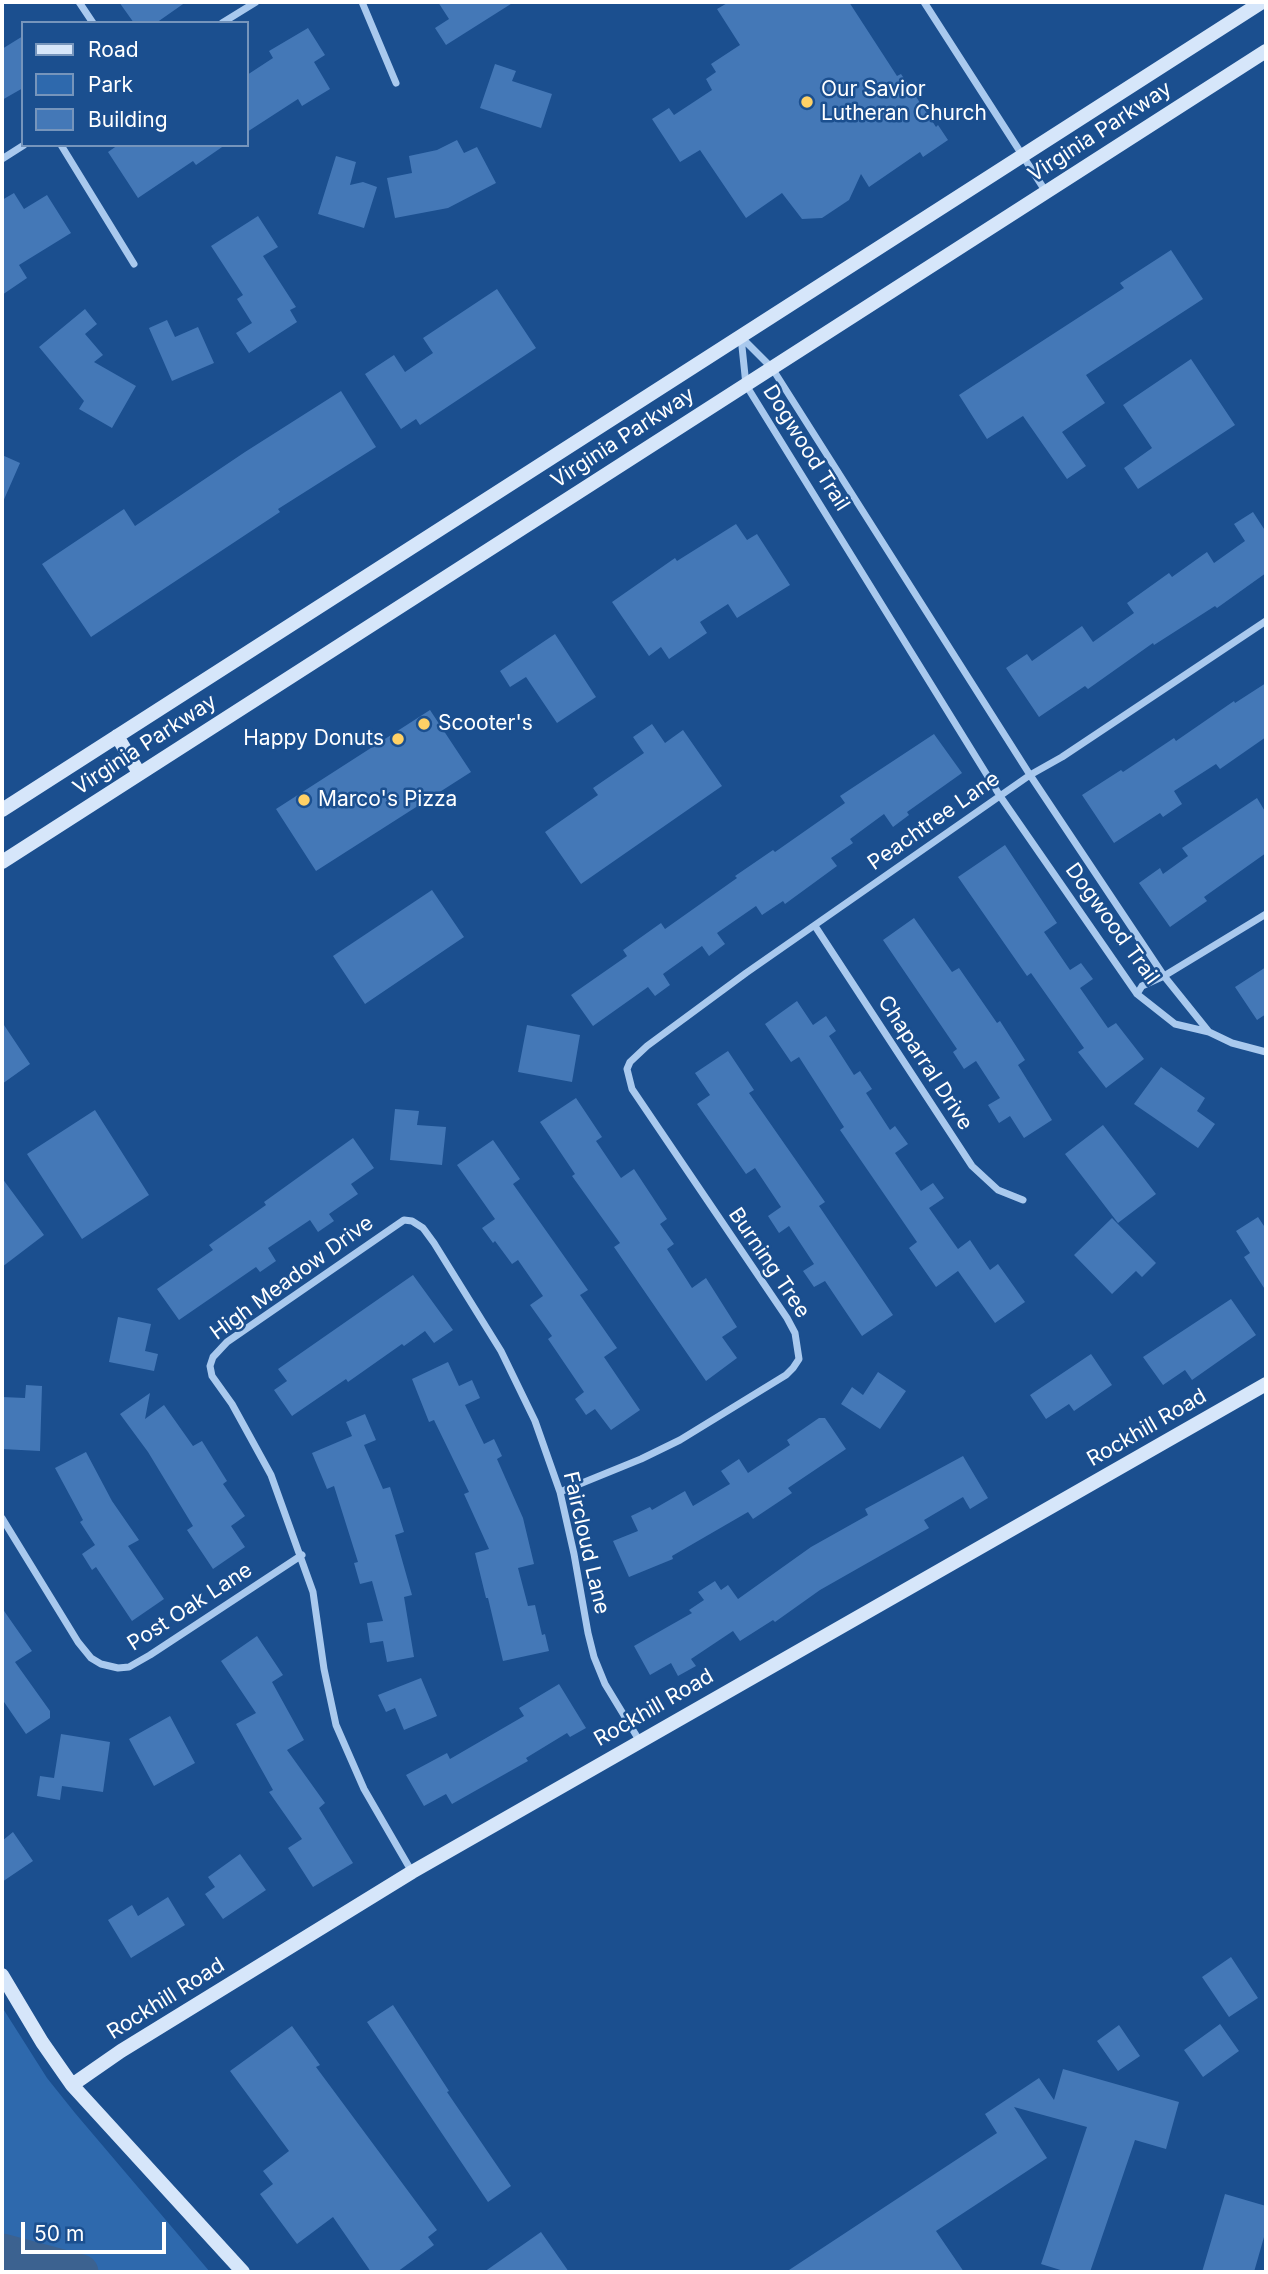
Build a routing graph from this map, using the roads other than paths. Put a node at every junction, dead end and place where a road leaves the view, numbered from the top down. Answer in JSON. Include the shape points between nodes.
{"nodes":[{"id":1,"x":79,"y":2,"type":"edge"},
{"id":2,"x":256,"y":2,"type":"edge"},
{"id":3,"x":362,"y":2,"type":"edge"},
{"id":4,"x":924,"y":2,"type":"edge"},
{"id":5,"x":1262,"y":2,"type":"edge"},
{"id":6,"x":92,"y":21,"type":"edge"},
{"id":7,"x":225,"y":21,"type":"edge"},
{"id":8,"x":1266,"y":51,"type":"edge"},
{"id":9,"x":396,"y":83,"type":"dead end"},
{"id":10,"x":21,"y":147,"type":"edge"},
{"id":11,"x":62,"y":147,"type":"edge"},
{"id":12,"x":1022,"y":154,"type":"junction"},
{"id":13,"x":2,"y":159,"type":"edge"},
{"id":14,"x":1046,"y":192,"type":"junction"},
{"id":15,"x":134,"y":264,"type":"dead end"},
{"id":16,"x":741,"y":336,"type":"junction"},
{"id":17,"x":772,"y":368,"type":"junction"},
{"id":18,"x":746,"y":385,"type":"junction"},
{"id":19,"x":1266,"y":621,"type":"edge"},
{"id":20,"x":117,"y":736,"type":"junction"},
{"id":21,"x":139,"y":774,"type":"junction"},
{"id":22,"x":1030,"y":775,"type":"junction"},
{"id":23,"x":1000,"y":796,"type":"junction"},
{"id":24,"x":2,"y":810,"type":"edge"},
{"id":25,"x":2,"y":862,"type":"edge"},
{"id":26,"x":1266,"y":914,"type":"edge"},
{"id":27,"x":816,"y":926,"type":"junction"},
{"id":28,"x":1164,"y":976,"type":"junction"},
{"id":29,"x":1137,"y":994,"type":"junction"},
{"id":30,"x":1209,"y":1032,"type":"junction"},
{"id":31,"x":1266,"y":1052,"type":"edge"},
{"id":32,"x":630,"y":1062,"type":"joint"},
{"id":33,"x":1023,"y":1200,"type":"dead end"},
{"id":34,"x":404,"y":1220,"type":"joint"},
{"id":35,"x":1266,"y":1384,"type":"edge"},
{"id":36,"x":560,"y":1492,"type":"junction"},
{"id":37,"x":2,"y":1518,"type":"edge"},
{"id":38,"x":302,"y":1555,"type":"junction"},
{"id":39,"x":639,"y":1740,"type":"junction"},
{"id":40,"x":412,"y":1871,"type":"junction"},
{"id":41,"x":2,"y":1975,"type":"edge"},
{"id":42,"x":72,"y":2085,"type":"junction"},
{"id":43,"x":243,"y":2272,"type":"edge"}],
"edges":[{"from":1,"to":6,"type":"street"},
{"from":2,"to":7,"type":"street"},
{"from":3,"to":9,"type":"street"},
{"from":4,"to":12,"type":"street"},
{"from":5,"to":12,"type":"main road","name":"Virginia Parkway"},
{"from":8,"to":14,"type":"main road","name":"Virginia Parkway"},
{"from":10,"to":13,"type":"street"},
{"from":11,"to":15,"type":"street"},
{"from":12,"to":14,"type":"street"},
{"from":12,"to":16,"type":"main road","name":"Virginia Parkway"},
{"from":14,"to":17,"type":"main road","name":"Virginia Parkway"},
{"from":16,"to":17,"type":"street","name":"Dogwood Trail"},
{"from":16,"to":18,"type":"street","name":"Dogwood Trail"},
{"from":16,"to":20,"type":"main road","name":"Virginia Parkway"},
{"from":17,"to":18,"type":"main road","name":"Virginia Parkway"},
{"from":17,"to":22,"type":"street","name":"Dogwood Trail"},
{"from":18,"to":21,"type":"main road","name":"Virginia Parkway"},
{"from":18,"to":23,"type":"street","name":"Dogwood Trail"},
{"from":19,"to":22,"type":"street","name":"Peachtree Lane"},
{"from":20,"to":21,"type":"main road"},
{"from":20,"to":24,"type":"main road","name":"Virginia Parkway"},
{"from":21,"to":25,"type":"main road","name":"Virginia Parkway"},
{"from":22,"to":23,"type":"street","name":"Peachtree Lane"},
{"from":22,"to":28,"type":"street","name":"Dogwood Trail"},
{"from":23,"to":27,"type":"street","name":"Peachtree Lane"},
{"from":23,"to":29,"type":"street","name":"Dogwood Trail"},
{"from":26,"to":28,"type":"street"},
{"from":27,"to":32,"type":"street","name":"Peachtree Lane"},
{"from":27,"to":33,"type":"street","name":"Chaparral Drive","via":[[972,1166],[998,1190]]},
{"from":28,"to":29,"type":"street","via":[[1142,986]]},
{"from":28,"to":30,"type":"street","name":"Dogwood Trail"},
{"from":29,"to":30,"type":"street","name":"Dogwood Trail","via":[[1175,1024]]},
{"from":30,"to":31,"type":"street","name":"Dogwood Trail","via":[[1232,1044]]},
{"from":32,"to":36,"type":"street","name":"Burning Tree","via":[[627,1069],[632,1089],[787,1318],[799,1359],[786,1375],[680,1440]]},
{"from":34,"to":36,"type":"street","name":"Faircloud Lane","via":[[429,1235],[501,1351],[535,1422]]},
{"from":34,"to":38,"type":"street","name":"High Meadow Drive","via":[[227,1342],[210,1366],[260,1451]]},
{"from":35,"to":39,"type":"main road","name":"Rockhill Road"},
{"from":36,"to":39,"type":"street","name":"Faircloud Lane","via":[[594,1657]]},
{"from":37,"to":38,"type":"street","name":"Post Oak Lane","via":[[78,1642],[91,1658],[111,1667],[129,1667],[150,1655]]},
{"from":38,"to":40,"type":"street","name":"High Meadow Drive","via":[[318,1615],[336,1725],[364,1789]]},
{"from":39,"to":40,"type":"main road","name":"Rockhill Road"},
{"from":40,"to":42,"type":"main road","name":"Rockhill Road"},
{"from":41,"to":42,"type":"main road"},
{"from":42,"to":43,"type":"main road"}]}
